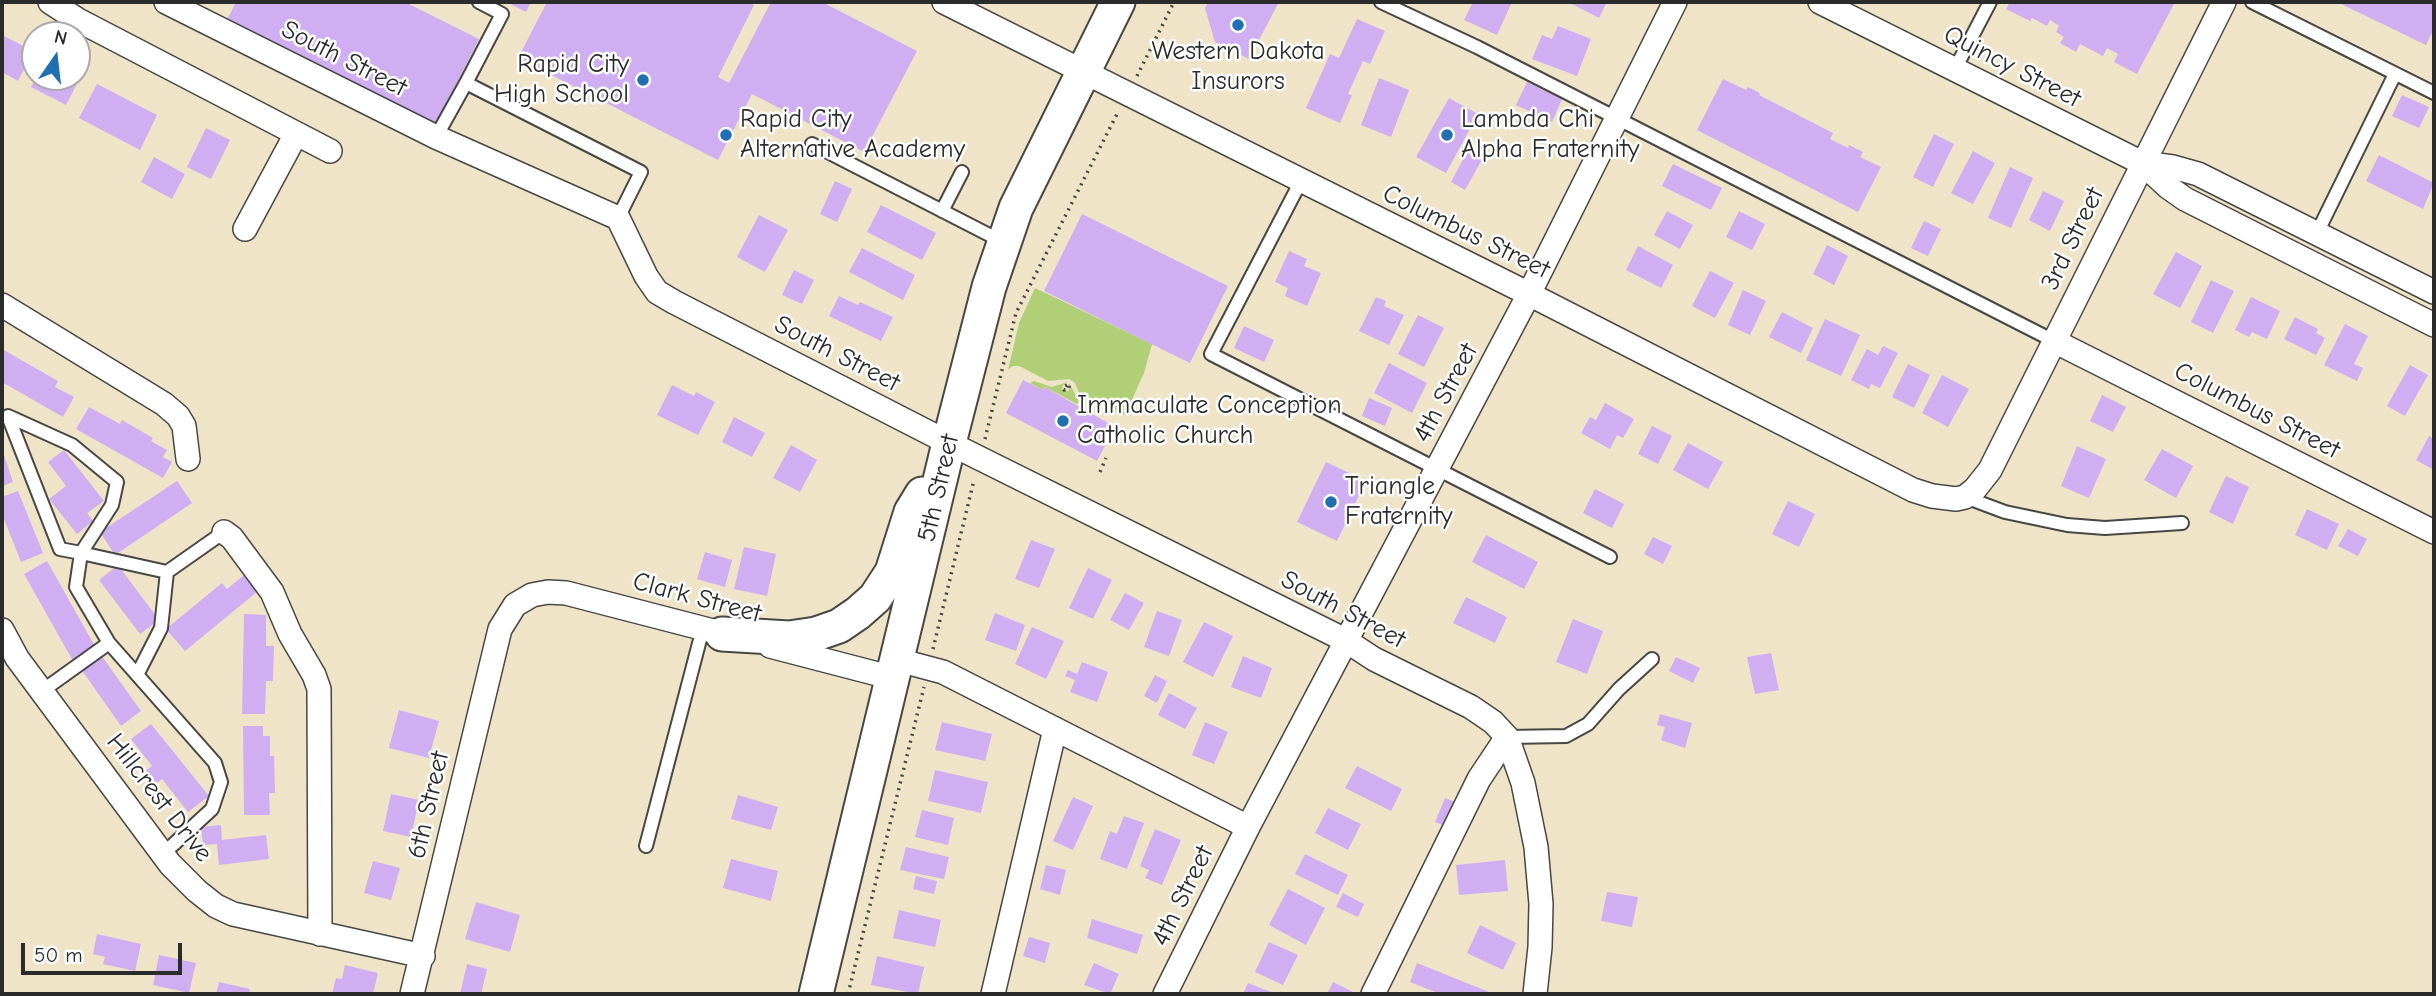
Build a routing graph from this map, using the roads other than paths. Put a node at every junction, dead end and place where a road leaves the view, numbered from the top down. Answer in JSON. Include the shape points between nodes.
{"nodes":[{"id":1,"x":50,"y":2,"type":"edge"},
{"id":2,"x":166,"y":2,"type":"edge"},
{"id":3,"x":479,"y":2,"type":"edge"},
{"id":4,"x":944,"y":2,"type":"edge"},
{"id":5,"x":1118,"y":2,"type":"edge"},
{"id":6,"x":1381,"y":2,"type":"edge"},
{"id":7,"x":1675,"y":2,"type":"edge"},
{"id":8,"x":1820,"y":2,"type":"edge"},
{"id":9,"x":1990,"y":2,"type":"edge"},
{"id":10,"x":2224,"y":2,"type":"edge"},
{"id":11,"x":2252,"y":2,"type":"edge"},
{"id":12,"x":1955,"y":69,"type":"junction"},
{"id":13,"x":1083,"y":71,"type":"junction"},
{"id":14,"x":2395,"y":74,"type":"junction"},
{"id":15,"x":466,"y":83,"type":"junction"},
{"id":16,"x":2434,"y":93,"type":"edge"},
{"id":17,"x":1616,"y":119,"type":"junction"},
{"id":18,"x":296,"y":134,"type":"junction"},
{"id":19,"x":436,"y":136,"type":"junction"},
{"id":20,"x":812,"y":144,"type":"dead end"},
{"id":21,"x":330,"y":151,"type":"dead end"},
{"id":22,"x":2142,"y":163,"type":"junction"},
{"id":23,"x":962,"y":172,"type":"dead end"},
{"id":24,"x":1301,"y":181,"type":"junction"},
{"id":25,"x":942,"y":211,"type":"junction"},
{"id":26,"x":618,"y":218,"type":"junction"},
{"id":27,"x":244,"y":229,"type":"dead end"},
{"id":28,"x":2317,"y":233,"type":"junction"},
{"id":29,"x":1003,"y":242,"type":"junction"},
{"id":30,"x":2434,"y":292,"type":"edge"},
{"id":31,"x":1529,"y":294,"type":"junction"},
{"id":32,"x":2,"y":305,"type":"edge"},
{"id":33,"x":2434,"y":325,"type":"edge"},
{"id":34,"x":2054,"y":341,"type":"junction"},
{"id":35,"x":946,"y":457,"type":"junction"},
{"id":36,"x":188,"y":459,"type":"dead end"},
{"id":37,"x":1437,"y":471,"type":"junction"},
{"id":38,"x":1965,"y":496,"type":"junction"},
{"id":39,"x":2182,"y":523,"type":"dead end"},
{"id":40,"x":2434,"y":532,"type":"edge"},
{"id":41,"x":224,"y":533,"type":"joint"},
{"id":42,"x":80,"y":553,"type":"junction"},
{"id":43,"x":1610,"y":557,"type":"dead end"},
{"id":44,"x":167,"y":572,"type":"junction"},
{"id":45,"x":500,"y":629,"type":"joint"},
{"id":46,"x":2,"y":630,"type":"edge"},
{"id":47,"x":713,"y":631,"type":"junction"},
{"id":48,"x":1345,"y":640,"type":"junction"},
{"id":49,"x":109,"y":643,"type":"junction"},
{"id":50,"x":1652,"y":659,"type":"dead end"},
{"id":51,"x":895,"y":669,"type":"junction"},
{"id":52,"x":136,"y":675,"type":"junction"},
{"id":53,"x":42,"y":691,"type":"junction"},
{"id":54,"x":1055,"y":729,"type":"junction"},
{"id":55,"x":1507,"y":737,"type":"junction"},
{"id":56,"x":1248,"y":827,"type":"junction"},
{"id":57,"x":646,"y":846,"type":"dead end"},
{"id":58,"x":163,"y":854,"type":"junction"},
{"id":59,"x":320,"y":934,"type":"junction"},
{"id":60,"x":423,"y":956,"type":"junction"},
{"id":61,"x":412,"y":994,"type":"edge"},
{"id":62,"x":816,"y":994,"type":"edge"},
{"id":63,"x":993,"y":994,"type":"edge"},
{"id":64,"x":1165,"y":994,"type":"edge"},
{"id":65,"x":1373,"y":994,"type":"edge"},
{"id":66,"x":1535,"y":994,"type":"edge"}],
"edges":[{"from":1,"to":18,"type":"street"},
{"from":2,"to":19,"type":"street","name":"South Street"},
{"from":3,"to":15,"type":"lane","via":[[502,14]]},
{"from":4,"to":13,"type":"street","name":"Columbus Street"},
{"from":5,"to":13,"type":"main road","name":"5th Street"},
{"from":6,"to":17,"type":"lane"},
{"from":7,"to":17,"type":"street","name":"4th Street"},
{"from":8,"to":12,"type":"street","name":"Quincy Street"},
{"from":9,"to":12,"type":"lane"},
{"from":10,"to":22,"type":"street","name":"3rd Street"},
{"from":11,"to":14,"type":"lane"},
{"from":12,"to":22,"type":"street","name":"Quincy Street"},
{"from":13,"to":24,"type":"street","name":"Columbus Street"},
{"from":13,"to":29,"type":"main road","name":"5th Street"},
{"from":14,"to":16,"type":"lane"},
{"from":14,"to":28,"type":"lane"},
{"from":15,"to":19,"type":"lane"},
{"from":15,"to":26,"type":"lane","via":[[641,172]]},
{"from":17,"to":31,"type":"street","name":"4th Street"},
{"from":17,"to":34,"type":"lane"},
{"from":18,"to":21,"type":"street"},
{"from":18,"to":27,"type":"street"},
{"from":19,"to":26,"type":"street","name":"South Street"},
{"from":20,"to":25,"type":"lane"},
{"from":22,"to":28,"type":"street","name":"Quincy Street","via":[[2198,174]]},
{"from":22,"to":33,"type":"street","name":"Quincy Street","via":[[2185,199]]},
{"from":22,"to":34,"type":"street","name":"3rd Street"},
{"from":23,"to":25,"type":"lane"},
{"from":24,"to":31,"type":"street","name":"Columbus Street"},
{"from":24,"to":37,"type":"lane","via":[[1211,354]]},
{"from":25,"to":29,"type":"lane"},
{"from":26,"to":35,"type":"street","name":"South Street","via":[[657,292]]},
{"from":28,"to":30,"type":"street","name":"Quincy Street"},
{"from":29,"to":35,"type":"main road","name":"5th Street"},
{"from":31,"to":37,"type":"street","name":"4th Street"},
{"from":31,"to":38,"type":"street","name":"Columbus Street","via":[[1913,490],[1944,498]]},
{"from":32,"to":36,"type":"street","via":[[164,404],[184,426]]},
{"from":34,"to":38,"type":"street","name":"3rd Street","via":[[1990,470]]},
{"from":34,"to":40,"type":"street","name":"Columbus Street"},
{"from":35,"to":47,"type":"main road","via":[[911,512],[892,572],[875,598],[858,613],[839,626],[789,638]]},
{"from":35,"to":48,"type":"street","name":"South Street","via":[[981,458]]},
{"from":35,"to":51,"type":"main road","name":"5th Street"},
{"from":37,"to":43,"type":"lane"},
{"from":37,"to":48,"type":"street","name":"4th Street"},
{"from":38,"to":39,"type":"lane","via":[[2005,512],[2067,525],[2105,528]]},
{"from":41,"to":44,"type":"lane"},
{"from":41,"to":59,"type":"street","via":[[272,592],[318,689]]},
{"from":42,"to":42,"type":"lane","via":[[60,549],[8,416],[72,445],[117,482],[112,505]]},
{"from":42,"to":44,"type":"lane"},
{"from":42,"to":49,"type":"lane","via":[[76,587]]},
{"from":44,"to":52,"type":"lane","via":[[161,628]]},
{"from":45,"to":47,"type":"street","name":"Clark Street","via":[[516,605],[548,592]]},
{"from":45,"to":60,"type":"street","name":"6th Street"},
{"from":46,"to":53,"type":"street","name":"Hillcrest Drive"},
{"from":47,"to":51,"type":"street","name":"Clark Street"},
{"from":47,"to":57,"type":"lane"},
{"from":48,"to":55,"type":"street","name":"South Street","via":[[1471,706]]},
{"from":48,"to":56,"type":"street","name":"4th Street"},
{"from":49,"to":52,"type":"lane"},
{"from":49,"to":53,"type":"lane"},
{"from":50,"to":55,"type":"lane","via":[[1588,724],[1566,736]]},
{"from":51,"to":54,"type":"street","name":"Clark Street","via":[[943,672]]},
{"from":51,"to":62,"type":"main road","name":"5th Street"},
{"from":52,"to":58,"type":"lane","via":[[215,763],[221,782],[212,809]]},
{"from":53,"to":58,"type":"street","name":"Hillcrest Drive"},
{"from":54,"to":56,"type":"street","name":"Clark Street"},
{"from":54,"to":63,"type":"street"},
{"from":55,"to":65,"type":"street","via":[[1479,779]]},
{"from":55,"to":66,"type":"street","via":[[1523,783],[1536,847],[1541,904]]},
{"from":56,"to":64,"type":"street","name":"4th Street"},
{"from":58,"to":59,"type":"street","name":"Hillcrest Drive","via":[[216,906]]},
{"from":59,"to":60,"type":"street","name":"Hillcrest Drive"},
{"from":60,"to":61,"type":"street","name":"6th Street"}]}
